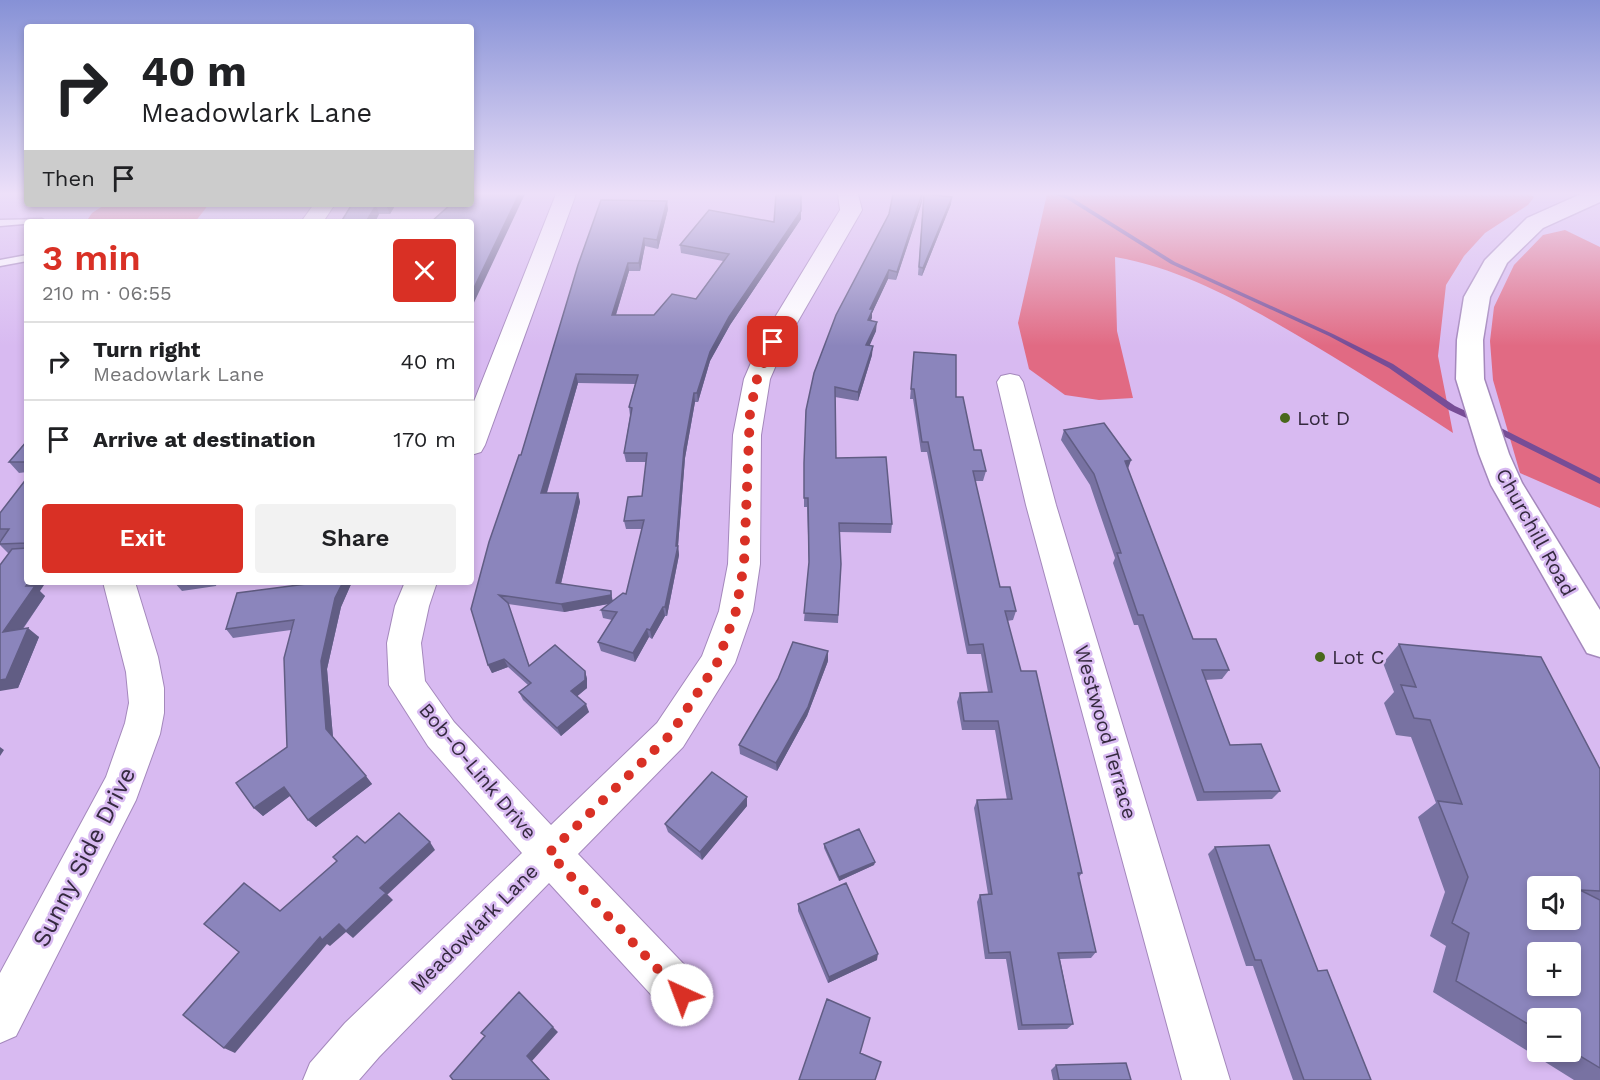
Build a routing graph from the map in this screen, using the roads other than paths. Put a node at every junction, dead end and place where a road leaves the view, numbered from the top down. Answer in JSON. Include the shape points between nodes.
{"nodes":[{"id":1,"x":547,"y":244,"type":"edge"},
{"id":2,"x":832,"y":244,"type":"edge"},
{"id":3,"x":1513,"y":244,"type":"edge"},
{"id":4,"x":24,"y":259,"type":"edge"},
{"id":5,"x":0,"y":263,"type":"edge"},
{"id":6,"x":1010,"y":382,"type":"dead end"},
{"id":7,"x":474,"y":437,"type":"edge"},
{"id":8,"x":120,"y":585,"type":"edge"},
{"id":9,"x":420,"y":585,"type":"edge"},
{"id":10,"x":1600,"y":642,"type":"edge"},
{"id":11,"x":549,"y":853,"type":"junction"},
{"id":12,"x":682,"y":995,"type":"dead end"},
{"id":13,"x":0,"y":1020,"type":"edge"},
{"id":14,"x":327,"y":1080,"type":"edge"},
{"id":15,"x":1206,"y":1080,"type":"edge"}],
"edges":[{"from":1,"to":7,"type":"street"},
{"from":2,"to":11,"type":"street","name":"Meadowlark Lane","via":[[773,342],[757,379],[747,435],[744,564],[736,611],[717,663],[670,735]]},
{"from":3,"to":10,"type":"street","name":"Churchill Road","via":[[1497,260],[1477,297],[1470,340],[1470,379],[1507,485]]},
{"from":4,"to":5,"type":"lane"},
{"from":6,"to":15,"type":"street","name":"Westwood Terrace","via":[[1041,505]]},
{"from":8,"to":13,"type":"street","name":"Sunny Side Drive","via":[[140,654],[147,704],[135,755]]},
{"from":9,"to":11,"type":"street","name":"Bob-O-Link Drive","via":[[404,643],[407,685],[441,734]]},
{"from":11,"to":12,"type":"street","name":"Bob-O-Link Drive"},
{"from":11,"to":14,"type":"street","name":"Meadowlark Lane"}]}
